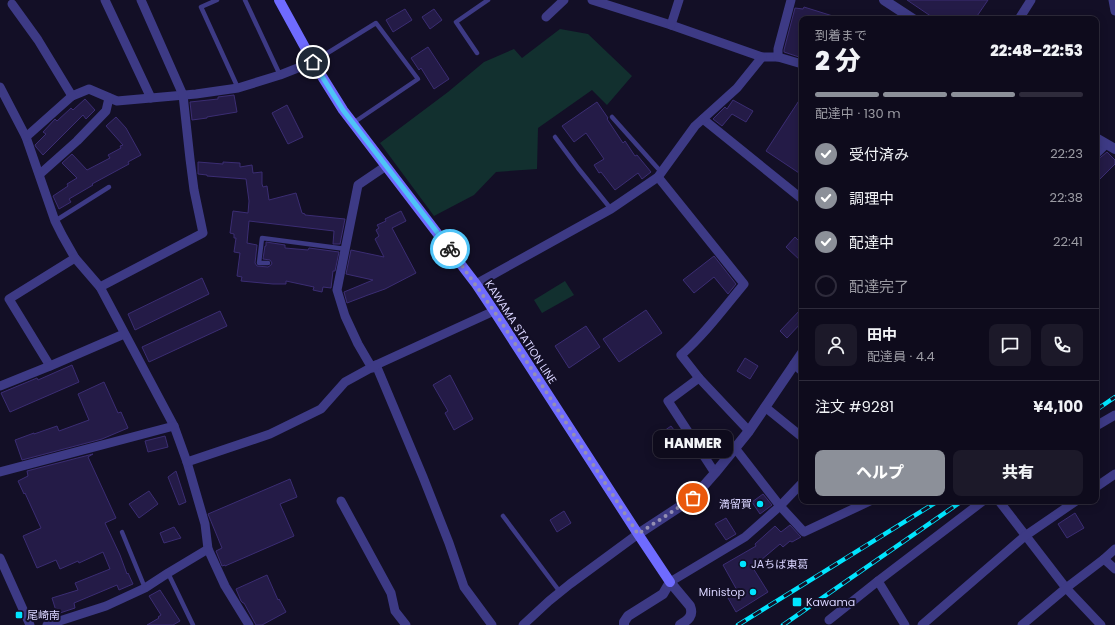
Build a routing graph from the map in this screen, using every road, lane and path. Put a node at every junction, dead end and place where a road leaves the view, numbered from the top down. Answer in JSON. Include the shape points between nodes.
{"nodes":[{"id":1,"x":105,"y":0,"type":"edge"},
{"id":2,"x":140,"y":0,"type":"edge"},
{"id":3,"x":217,"y":0,"type":"edge"},
{"id":4,"x":245,"y":0,"type":"edge"},
{"id":5,"x":279,"y":0,"type":"edge"},
{"id":6,"x":488,"y":0,"type":"edge"},
{"id":7,"x":564,"y":0,"type":"edge"},
{"id":8,"x":592,"y":0,"type":"edge"},
{"id":9,"x":679,"y":0,"type":"edge"},
{"id":10,"x":791,"y":0,"type":"edge"},
{"id":11,"x":884,"y":0,"type":"edge"},
{"id":12,"x":1031,"y":0,"type":"edge"},
{"id":13,"x":1113,"y":0,"type":"edge"},
{"id":14,"x":12,"y":4,"type":"dead end"},
{"id":15,"x":1115,"y":11,"type":"edge"},
{"id":16,"x":908,"y":16,"type":"edge"},
{"id":17,"x":1021,"y":16,"type":"edge"},
{"id":18,"x":546,"y":17,"type":"dead end"},
{"id":19,"x":671,"y":25,"type":"junction"},
{"id":20,"x":477,"y":53,"type":"dead end"},
{"id":21,"x":762,"y":57,"type":"junction"},
{"id":22,"x":778,"y":57,"type":"junction"},
{"id":23,"x":313,"y":62,"type":"junction"},
{"id":24,"x":799,"y":63,"type":"edge"},
{"id":25,"x":280,"y":75,"type":"junction"},
{"id":26,"x":0,"y":87,"type":"edge"},
{"id":27,"x":238,"y":88,"type":"junction"},
{"id":28,"x":183,"y":95,"type":"junction"},
{"id":29,"x":72,"y":96,"type":"junction"},
{"id":30,"x":109,"y":98,"type":"junction"},
{"id":31,"x":151,"y":98,"type":"junction"},
{"id":32,"x":612,"y":117,"type":"dead end"},
{"id":33,"x":703,"y":119,"type":"junction"},
{"id":34,"x":353,"y":123,"type":"junction"},
{"id":35,"x":26,"y":137,"type":"junction"},
{"id":36,"x":555,"y":137,"type":"dead end"},
{"id":37,"x":1099,"y":140,"type":"edge"},
{"id":38,"x":1111,"y":147,"type":"edge"},
{"id":39,"x":1099,"y":153,"type":"edge"},
{"id":40,"x":386,"y":166,"type":"junction"},
{"id":41,"x":40,"y":174,"type":"junction"},
{"id":42,"x":660,"y":175,"type":"junction"},
{"id":43,"x":109,"y":187,"type":"dead end"},
{"id":44,"x":799,"y":197,"type":"edge"},
{"id":45,"x":611,"y":209,"type":"junction"},
{"id":46,"x":55,"y":221,"type":"junction"},
{"id":47,"x":346,"y":249,"type":"junction"},
{"id":48,"x":76,"y":258,"type":"junction"},
{"id":49,"x":268,"y":263,"type":"dead end"},
{"id":50,"x":476,"y":284,"type":"junction"},
{"id":51,"x":100,"y":287,"type":"junction"},
{"id":52,"x":494,"y":311,"type":"junction"},
{"id":53,"x":124,"y":334,"type":"junction"},
{"id":54,"x":50,"y":366,"type":"junction"},
{"id":55,"x":374,"y":366,"type":"junction"},
{"id":56,"x":798,"y":367,"type":"edge"},
{"id":57,"x":700,"y":378,"type":"junction"},
{"id":58,"x":0,"y":386,"type":"edge"},
{"id":59,"x":765,"y":407,"type":"junction"},
{"id":60,"x":1115,"y":415,"type":"edge"},
{"id":61,"x":1099,"y":424,"type":"edge"},
{"id":62,"x":174,"y":426,"type":"junction"},
{"id":63,"x":749,"y":431,"type":"junction"},
{"id":64,"x":799,"y":435,"type":"edge"},
{"id":65,"x":735,"y":448,"type":"junction"},
{"id":66,"x":187,"y":462,"type":"junction"},
{"id":67,"x":0,"y":472,"type":"edge"},
{"id":68,"x":715,"y":473,"type":"junction"},
{"id":69,"x":1115,"y":474,"type":"edge"},
{"id":70,"x":1099,"y":485,"type":"edge"},
{"id":71,"x":799,"y":486,"type":"edge"},
{"id":72,"x":341,"y":501,"type":"dead end"},
{"id":73,"x":864,"y":504,"type":"edge"},
{"id":74,"x":978,"y":504,"type":"edge"},
{"id":75,"x":1001,"y":504,"type":"edge"},
{"id":76,"x":1072,"y":504,"type":"edge"},
{"id":77,"x":780,"y":506,"type":"junction"},
{"id":78,"x":503,"y":516,"type":"dead end"},
{"id":79,"x":122,"y":532,"type":"dead end"},
{"id":80,"x":638,"y":534,"type":"junction"},
{"id":81,"x":1025,"y":536,"type":"junction"},
{"id":82,"x":208,"y":549,"type":"junction"},
{"id":83,"x":1115,"y":549,"type":"edge"},
{"id":84,"x":1104,"y":559,"type":"junction"},
{"id":85,"x":1,"y":564,"type":"edge"},
{"id":86,"x":1115,"y":569,"type":"edge"},
{"id":87,"x":168,"y":573,"type":"junction"},
{"id":88,"x":878,"y":581,"type":"junction"},
{"id":89,"x":670,"y":582,"type":"junction"},
{"id":90,"x":145,"y":588,"type":"junction"},
{"id":91,"x":1066,"y":588,"type":"junction"},
{"id":92,"x":560,"y":592,"type":"junction"},
{"id":93,"x":680,"y":593,"type":"junction"},
{"id":94,"x":663,"y":594,"type":"junction"},
{"id":95,"x":829,"y":620,"type":"dead end"},
{"id":96,"x":626,"y":621,"type":"edge"},
{"id":97,"x":1026,"y":624,"type":"edge"},
{"id":98,"x":30,"y":625,"type":"edge"},
{"id":99,"x":47,"y":625,"type":"edge"},
{"id":100,"x":193,"y":625,"type":"edge"},
{"id":101,"x":249,"y":625,"type":"edge"},
{"id":102,"x":406,"y":625,"type":"edge"},
{"id":103,"x":492,"y":625,"type":"edge"},
{"id":104,"x":523,"y":625,"type":"edge"},
{"id":105,"x":615,"y":625,"type":"edge"},
{"id":106,"x":680,"y":625,"type":"edge"},
{"id":107,"x":905,"y":625,"type":"edge"},
{"id":108,"x":922,"y":625,"type":"edge"},
{"id":109,"x":1102,"y":625,"type":"edge"}],
"edges":[{"from":1,"to":31,"type":"street"},
{"from":2,"to":28,"type":"street"},
{"from":3,"to":27,"type":"lane","via":[[201,8]]},
{"from":4,"to":25,"type":"lane"},
{"from":5,"to":23,"type":"main road","name":"KAWAMA STATION LINE"},
{"from":6,"to":20,"type":"lane","via":[[456,22]]},
{"from":7,"to":18,"type":"street"},
{"from":8,"to":19,"type":"street"},
{"from":9,"to":19,"type":"street"},
{"from":10,"to":22,"type":"street"},
{"from":11,"to":16,"type":"street"},
{"from":12,"to":17,"type":"street"},
{"from":13,"to":15,"type":"street"},
{"from":14,"to":29,"type":"street","via":[[38,40]]},
{"from":19,"to":21,"type":"street"},
{"from":21,"to":22,"type":"street"},
{"from":21,"to":33,"type":"street","via":[[737,88]]},
{"from":22,"to":24,"type":"street"},
{"from":23,"to":25,"type":"street"},
{"from":23,"to":34,"type":"main road","name":"KAWAMA STATION LINE"},
{"from":23,"to":34,"type":"lane","via":[[376,23],[418,79]]},
{"from":25,"to":27,"type":"street"},
{"from":26,"to":35,"type":"street"},
{"from":27,"to":28,"type":"street"},
{"from":28,"to":31,"type":"street"},
{"from":28,"to":51,"type":"street","via":[[191,167],[203,232]]},
{"from":29,"to":30,"type":"street","via":[[89,90]]},
{"from":29,"to":35,"type":"street"},
{"from":30,"to":31,"type":"street","via":[[117,101]]},
{"from":30,"to":41,"type":"street","via":[[106,111]]},
{"from":32,"to":42,"type":"lane"},
{"from":33,"to":42,"type":"street","via":[[695,126]]},
{"from":33,"to":44,"type":"street"},
{"from":34,"to":40,"type":"main road","name":"KAWAMA STATION LINE"},
{"from":35,"to":41,"type":"street"},
{"from":36,"to":45,"type":"lane"},
{"from":37,"to":38,"type":"street"},
{"from":38,"to":39,"type":"street"},
{"from":40,"to":47,"type":"street","via":[[358,185]]},
{"from":40,"to":50,"type":"main road","name":"KAWAMA STATION LINE"},
{"from":41,"to":46,"type":"street"},
{"from":42,"to":45,"type":"street"},
{"from":42,"to":57,"type":"street","via":[[744,284],[693,344],[680,355]]},
{"from":43,"to":46,"type":"lane"},
{"from":45,"to":50,"type":"street"},
{"from":46,"to":48,"type":"street"},
{"from":47,"to":49,"type":"lane","via":[[262,238],[259,263]]},
{"from":47,"to":55,"type":"street","via":[[337,290],[358,344]]},
{"from":48,"to":51,"type":"street"},
{"from":48,"to":54,"type":"street","via":[[9,299]]},
{"from":50,"to":52,"type":"main road","name":"KAWAMA STATION LINE"},
{"from":51,"to":53,"type":"street"},
{"from":52,"to":55,"type":"street"},
{"from":52,"to":80,"type":"main road","name":"KAWAMA STATION LINE"},
{"from":53,"to":54,"type":"street"},
{"from":53,"to":62,"type":"street"},
{"from":54,"to":58,"type":"street"},
{"from":55,"to":66,"type":"street","via":[[345,382],[322,409],[270,434]]},
{"from":55,"to":103,"type":"street","via":[[420,470],[464,587]]},
{"from":56,"to":59,"type":"street"},
{"from":57,"to":63,"type":"street"},
{"from":57,"to":68,"type":"street","via":[[668,401]]},
{"from":59,"to":63,"type":"street"},
{"from":59,"to":64,"type":"street"},
{"from":60,"to":61,"type":"street"},
{"from":62,"to":66,"type":"street"},
{"from":62,"to":67,"type":"street"},
{"from":63,"to":65,"type":"street"},
{"from":65,"to":68,"type":"street"},
{"from":65,"to":77,"type":"street"},
{"from":66,"to":82,"type":"street","via":[[205,524]]},
{"from":68,"to":80,"type":"street","via":[[693,498]]},
{"from":69,"to":70,"type":"street"},
{"from":71,"to":77,"type":"street"},
{"from":72,"to":102,"type":"street","via":[[391,593],[395,611]]},
{"from":73,"to":77,"type":"street","via":[[804,532]]},
{"from":74,"to":88,"type":"street"},
{"from":75,"to":81,"type":"street"},
{"from":76,"to":81,"type":"street"},
{"from":77,"to":89,"type":"street","via":[[745,537]]},
{"from":78,"to":92,"type":"lane"},
{"from":79,"to":90,"type":"lane"},
{"from":80,"to":89,"type":"main road","name":"KAWAMA STATION LINE"},
{"from":80,"to":92,"type":"street"},
{"from":81,"to":91,"type":"street"},
{"from":81,"to":108,"type":"street"},
{"from":82,"to":87,"type":"street"},
{"from":82,"to":101,"type":"street","via":[[225,586]]},
{"from":83,"to":84,"type":"street"},
{"from":84,"to":86,"type":"street"},
{"from":84,"to":91,"type":"street"},
{"from":85,"to":98,"type":"street"},
{"from":87,"to":90,"type":"street"},
{"from":87,"to":100,"type":"lane"},
{"from":88,"to":95,"type":"street"},
{"from":88,"to":107,"type":"street"},
{"from":89,"to":93,"type":"street"},
{"from":89,"to":94,"type":"street"},
{"from":90,"to":99,"type":"street","via":[[106,606]]},
{"from":91,"to":97,"type":"street"},
{"from":91,"to":109,"type":"street"},
{"from":92,"to":104,"type":"street"},
{"from":93,"to":94,"type":"street"},
{"from":93,"to":106,"type":"street","via":[[692,609],[689,619]]},
{"from":94,"to":96,"type":"street"},
{"from":96,"to":105,"type":"street"}]}
